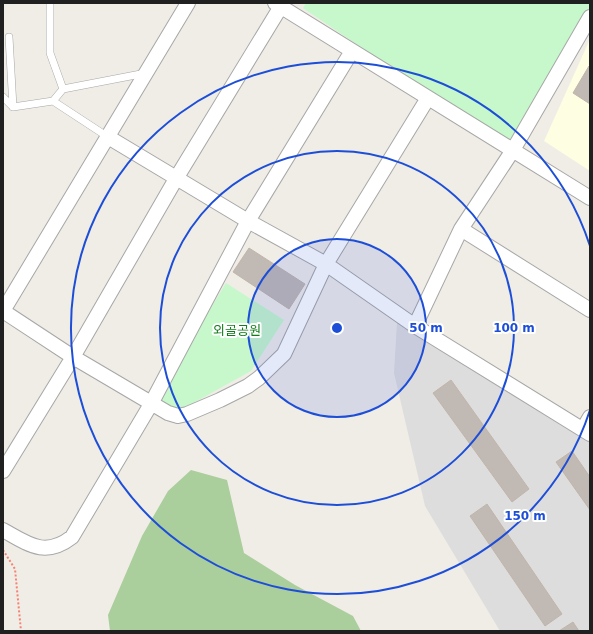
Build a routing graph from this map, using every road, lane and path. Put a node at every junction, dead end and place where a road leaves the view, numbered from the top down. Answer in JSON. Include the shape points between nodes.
{"nodes":[{"id":1,"x":50,"y":3,"type":"edge"},
{"id":2,"x":188,"y":3,"type":"edge"},
{"id":3,"x":280,"y":4,"type":"edge"},
{"id":4,"x":590,"y":17,"type":"edge"},
{"id":5,"x":9,"y":37,"type":"dead end"},
{"id":6,"x":352,"y":51,"type":"junction"},
{"id":7,"x":146,"y":72,"type":"junction"},
{"id":8,"x":63,"y":89,"type":"junction"},
{"id":9,"x":3,"y":97,"type":"edge"},
{"id":10,"x":428,"y":98,"type":"junction"},
{"id":11,"x":53,"y":101,"type":"junction"},
{"id":12,"x":13,"y":107,"type":"junction"},
{"id":13,"x":108,"y":137,"type":"junction"},
{"id":14,"x":513,"y":150,"type":"junction"},
{"id":15,"x":177,"y":177,"type":"junction"},
{"id":16,"x":590,"y":198,"type":"edge"},
{"id":17,"x":248,"y":221,"type":"junction"},
{"id":18,"x":461,"y":230,"type":"junction"},
{"id":19,"x":326,"y":264,"type":"junction"},
{"id":20,"x":590,"y":310,"type":"edge"},
{"id":21,"x":3,"y":311,"type":"edge"},
{"id":22,"x":415,"y":326,"type":"junction"},
{"id":23,"x":73,"y":357,"type":"junction"},
{"id":24,"x":151,"y":404,"type":"junction"},
{"id":25,"x":590,"y":417,"type":"edge"},
{"id":26,"x":586,"y":431,"type":"edge"},
{"id":27,"x":3,"y":471,"type":"edge"},
{"id":28,"x":3,"y":530,"type":"edge"},
{"id":29,"x":3,"y":550,"type":"edge"},
{"id":30,"x":21,"y":631,"type":"edge"}],
"edges":[{"from":1,"to":8,"type":"lane","via":[[50,53]]},
{"from":2,"to":7,"type":"street"},
{"from":3,"to":6,"type":"street"},
{"from":3,"to":15,"type":"street"},
{"from":4,"to":14,"type":"street"},
{"from":5,"to":12,"type":"lane"},
{"from":6,"to":10,"type":"street"},
{"from":6,"to":17,"type":"street"},
{"from":7,"to":8,"type":"lane"},
{"from":7,"to":13,"type":"street"},
{"from":8,"to":11,"type":"lane"},
{"from":9,"to":12,"type":"lane"},
{"from":10,"to":14,"type":"street"},
{"from":10,"to":19,"type":"street"},
{"from":11,"to":12,"type":"lane"},
{"from":11,"to":13,"type":"lane"},
{"from":13,"to":15,"type":"street"},
{"from":13,"to":21,"type":"street"},
{"from":14,"to":16,"type":"street"},
{"from":14,"to":18,"type":"street"},
{"from":15,"to":17,"type":"street"},
{"from":15,"to":23,"type":"street"},
{"from":17,"to":19,"type":"street"},
{"from":17,"to":24,"type":"street"},
{"from":18,"to":20,"type":"street"},
{"from":18,"to":22,"type":"street"},
{"from":19,"to":22,"type":"street"},
{"from":19,"to":24,"type":"street","via":[[284,354],[259,378],[220,400],[187,414],[178,416]]},
{"from":21,"to":23,"type":"street"},
{"from":22,"to":26,"type":"street"},
{"from":23,"to":24,"type":"street"},
{"from":23,"to":27,"type":"street"},
{"from":24,"to":28,"type":"street","via":[[72,537],[63,544],[42,548],[30,545]]},
{"from":25,"to":26,"type":"street"},
{"from":29,"to":30,"type":"path","via":[[15,569]]}]}
